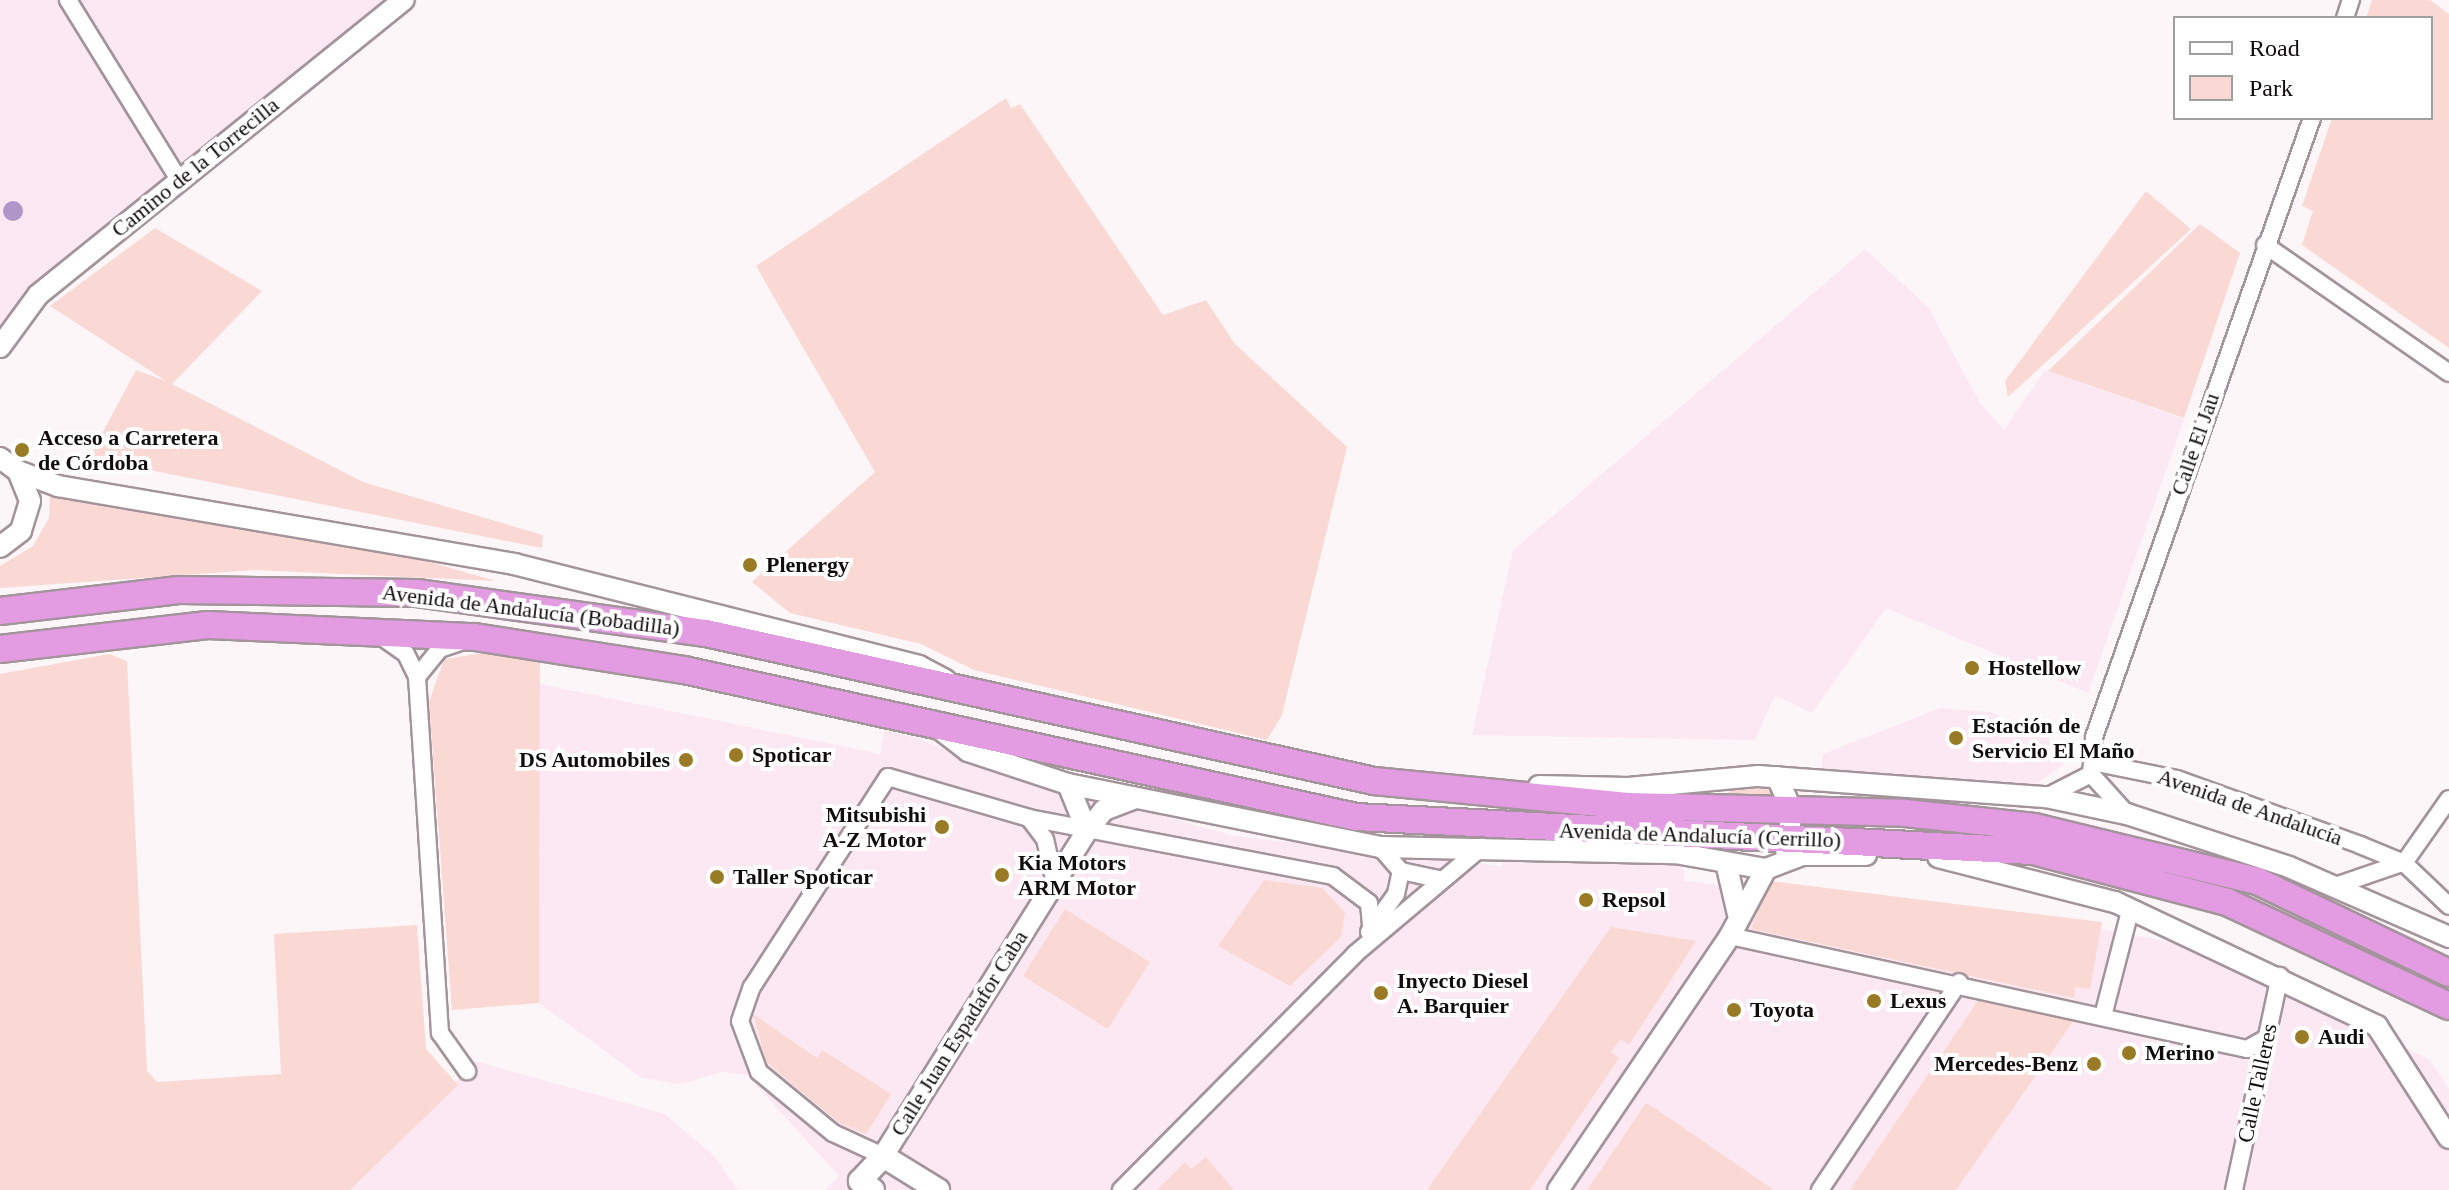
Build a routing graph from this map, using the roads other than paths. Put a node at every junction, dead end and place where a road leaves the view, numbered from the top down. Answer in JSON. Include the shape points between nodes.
{"nodes":[{"id":1,"x":68,"y":0,"type":"edge"},
{"id":2,"x":404,"y":0,"type":"edge"},
{"id":3,"x":2311,"y":120,"type":"edge"},
{"id":4,"x":178,"y":178,"type":"junction"},
{"id":5,"x":2265,"y":245,"type":"junction"},
{"id":6,"x":0,"y":347,"type":"edge"},
{"id":7,"x":2449,"y":373,"type":"edge"},
{"id":8,"x":0,"y":458,"type":"edge"},
{"id":9,"x":18,"y":471,"type":"junction"},
{"id":10,"x":0,"y":547,"type":"edge"},
{"id":11,"x":0,"y":611,"type":"edge"},
{"id":12,"x":372,"y":629,"type":"junction"},
{"id":13,"x":475,"y":637,"type":"junction"},
{"id":14,"x":0,"y":649,"type":"edge"},
{"id":15,"x":417,"y":677,"type":"junction"},
{"id":16,"x":961,"y":689,"type":"junction"},
{"id":17,"x":932,"y":723,"type":"junction"},
{"id":18,"x":2091,"y":768,"type":"junction"},
{"id":19,"x":1777,"y":777,"type":"junction"},
{"id":20,"x":1728,"y":779,"type":"junction"},
{"id":21,"x":1068,"y":784,"type":"junction"},
{"id":22,"x":1185,"y":786,"type":"junction"},
{"id":23,"x":1479,"y":795,"type":"junction"},
{"id":24,"x":2046,"y":797,"type":"junction"},
{"id":25,"x":1136,"y":799,"type":"junction"},
{"id":26,"x":2449,"y":799,"type":"edge"},
{"id":27,"x":1713,"y":809,"type":"junction"},
{"id":28,"x":1792,"y":811,"type":"junction"},
{"id":29,"x":2127,"y":814,"type":"junction"},
{"id":30,"x":1029,"y":818,"type":"junction"},
{"id":31,"x":1231,"y":819,"type":"junction"},
{"id":32,"x":1087,"y":831,"type":"junction"},
{"id":33,"x":1791,"y":837,"type":"junction"},
{"id":34,"x":1898,"y":841,"type":"junction"},
{"id":35,"x":2360,"y":845,"type":"junction"},
{"id":36,"x":1380,"y":847,"type":"junction"},
{"id":37,"x":1482,"y":847,"type":"junction"},
{"id":38,"x":1718,"y":851,"type":"junction"},
{"id":39,"x":2244,"y":852,"type":"junction"},
{"id":40,"x":1861,"y":855,"type":"junction"},
{"id":41,"x":2404,"y":863,"type":"junction"},
{"id":42,"x":1774,"y":866,"type":"junction"},
{"id":43,"x":1401,"y":871,"type":"junction"},
{"id":44,"x":2363,"y":874,"type":"junction"},
{"id":45,"x":1054,"y":879,"type":"junction"},
{"id":46,"x":1440,"y":879,"type":"junction"},
{"id":47,"x":2335,"y":886,"type":"junction"},
{"id":48,"x":2309,"y":905,"type":"junction"},
{"id":49,"x":2449,"y":906,"type":"edge"},
{"id":50,"x":2130,"y":911,"type":"junction"},
{"id":51,"x":1738,"y":914,"type":"junction"},
{"id":52,"x":1371,"y":928,"type":"junction"},
{"id":53,"x":1730,"y":936,"type":"junction"},
{"id":54,"x":2449,"y":937,"type":"edge"},
{"id":55,"x":1355,"y":954,"type":"junction"},
{"id":56,"x":2449,"y":973,"type":"edge"},
{"id":57,"x":2280,"y":976,"type":"junction"},
{"id":58,"x":1959,"y":982,"type":"junction"},
{"id":59,"x":2449,"y":1006,"type":"edge"},
{"id":60,"x":2103,"y":1016,"type":"junction"},
{"id":61,"x":2267,"y":1038,"type":"junction"},
{"id":62,"x":467,"y":1071,"type":"dead end"},
{"id":63,"x":2447,"y":1140,"type":"edge"},
{"id":64,"x":883,"y":1156,"type":"junction"},
{"id":65,"x":861,"y":1187,"type":"edge"},
{"id":66,"x":938,"y":1190,"type":"edge"},
{"id":67,"x":1121,"y":1190,"type":"edge"},
{"id":68,"x":1558,"y":1190,"type":"edge"},
{"id":69,"x":1820,"y":1190,"type":"edge"},
{"id":70,"x":2234,"y":1190,"type":"edge"}],
"edges":[{"from":1,"to":4,"type":"street"},
{"from":2,"to":4,"type":"street","name":"Camino de la Torrecilla"},
{"from":3,"to":5,"type":"street","name":"Calle El Jau"},
{"from":4,"to":6,"type":"street","name":"Camino de la Torrecilla","via":[[38,295]]},
{"from":5,"to":7,"type":"street"},
{"from":5,"to":18,"type":"street","name":"Calle El Jau","via":[[2094,737]]},
{"from":8,"to":9,"type":"street"},
{"from":9,"to":10,"type":"street","via":[[29,511],[21,531]]},
{"from":9,"to":16,"type":"street","via":[[58,486],[514,564],[919,666]]},
{"from":11,"to":16,"type":"highway","name":"Avenida de Andalucía (Bobadilla)","via":[[179,590],[417,593],[706,633]]},
{"from":12,"to":13,"type":"highway","name":"Avenida de Andalucía (Bobadilla)"},
{"from":12,"to":14,"type":"highway","name":"Avenida de Andalucía (Bobadilla)","via":[[208,625]]},
{"from":12,"to":15,"type":"street","via":[[406,654]]},
{"from":13,"to":15,"type":"street","via":[[440,649]]},
{"from":13,"to":17,"type":"highway","name":"Avenida de Andalucía (Bobadilla)","via":[[684,670]]},
{"from":15,"to":62,"type":"street","via":[[440,1033]]},
{"from":16,"to":23,"type":"highway","name":"Avenida de Andalucía (Cerrillo)","via":[[1273,763]]},
{"from":17,"to":21,"type":"street","name":"Avenida de Andalucía (Cerrillo)","via":[[968,751]]},
{"from":17,"to":22,"type":"highway","name":"Avenida de Andalucía (Cerrillo)"},
{"from":18,"to":24,"type":"street"},
{"from":18,"to":29,"type":"street"},
{"from":18,"to":35,"type":"street","name":"Avenida de Andalucía","via":[[2177,779]]},
{"from":19,"to":20,"type":"street"},
{"from":19,"to":24,"type":"street"},
{"from":19,"to":28,"type":"street"},
{"from":20,"to":23,"type":"street"},
{"from":20,"to":27,"type":"street"},
{"from":21,"to":25,"type":"street","name":"Avenida de Andalucía (Cerrillo)"},
{"from":21,"to":32,"type":"street"},
{"from":22,"to":31,"type":"street"},
{"from":22,"to":38,"type":"highway","name":"Avenida de Andalucía (Cerrillo)","via":[[1356,817]]},
{"from":23,"to":27,"type":"highway","name":"Avenida de Andalucía (Cerrillo)"},
{"from":24,"to":29,"type":"street"},
{"from":25,"to":31,"type":"street","name":"Avenida de Andalucía (Cerrillo)"},
{"from":25,"to":32,"type":"street","name":"Calle Juan Espadafor Caba","via":[[1104,810]]},
{"from":26,"to":41,"type":"street"},
{"from":27,"to":28,"type":"highway","name":"Avenida de Andalucía (Cerrillo)"},
{"from":27,"to":38,"type":"street"},
{"from":28,"to":33,"type":"street"},
{"from":28,"to":48,"type":"highway","name":"Avenida de Andalucía (Cerrillo)","via":[[1952,817],[2080,834],[2257,881]]},
{"from":29,"to":39,"type":"street"},
{"from":30,"to":32,"type":"street"},
{"from":30,"to":45,"type":"street","via":[[1045,839]]},
{"from":30,"to":64,"type":"street","via":[[888,777],[744,1003],[742,1039],[759,1072],[833,1133]]},
{"from":31,"to":36,"type":"street","name":"Avenida de Andalucía (Cerrillo)"},
{"from":32,"to":45,"type":"street","name":"Calle Juan Espadafor Caba"},
{"from":32,"to":52,"type":"street","via":[[1333,876],[1369,903]]},
{"from":33,"to":34,"type":"highway","name":"Avenida de Andalucía (Cerrillo)"},
{"from":33,"to":38,"type":"highway","name":"Avenida de Andalucía (Cerrillo)"},
{"from":33,"to":42,"type":"street"},
{"from":34,"to":40,"type":"street"},
{"from":34,"to":59,"type":"highway","name":"Avenida de Andalucía (Cerrillo)","via":[[2033,851],[2187,887],[2264,916]]},
{"from":35,"to":41,"type":"street","name":"Avenida de Andalucía"},
{"from":35,"to":44,"type":"street","name":"Avenida de Andalucía"},
{"from":36,"to":37,"type":"street","name":"Avenida de Andalucía (Cerrillo)"},
{"from":36,"to":43,"type":"street"},
{"from":37,"to":38,"type":"street","name":"Avenida de Andalucía (Cerrillo)"},
{"from":37,"to":46,"type":"street"},
{"from":38,"to":42,"type":"street","name":"Avenida de Andalucía (Cerrillo)"},
{"from":38,"to":51,"type":"street"},
{"from":39,"to":47,"type":"street"},
{"from":39,"to":48,"type":"street"},
{"from":40,"to":42,"type":"street","name":"Avenida de Andalucía (Cerrillo)"},
{"from":40,"to":50,"type":"street","name":"Avenida de Andalucía (Cerrillo)","via":[[1982,863]]},
{"from":41,"to":44,"type":"street","name":"Avenida de Andalucía"},
{"from":41,"to":49,"type":"street","name":"Avenida de Andalucía"},
{"from":42,"to":51,"type":"street"},
{"from":43,"to":46,"type":"street"},
{"from":43,"to":52,"type":"street","via":[[1396,894]]},
{"from":44,"to":47,"type":"street","name":"Avenida de Andalucía"},
{"from":45,"to":64,"type":"street","name":"Calle Juan Espadafor Caba"},
{"from":46,"to":55,"type":"street"},
{"from":47,"to":54,"type":"street"},
{"from":48,"to":56,"type":"highway","name":"Avenida de Andalucía (Cerrillo)"},
{"from":50,"to":57,"type":"street","name":"Avenida de Andalucía (Cerrillo)"},
{"from":50,"to":60,"type":"street"},
{"from":51,"to":53,"type":"street"},
{"from":52,"to":55,"type":"street"},
{"from":53,"to":58,"type":"street"},
{"from":53,"to":68,"type":"street"},
{"from":55,"to":67,"type":"street"},
{"from":57,"to":61,"type":"street","name":"Calle Talleres"},
{"from":57,"to":63,"type":"street","name":"Avenida de Andalucía (Cerrillo)","via":[[2377,1026]]},
{"from":58,"to":60,"type":"street"},
{"from":58,"to":69,"type":"street"},
{"from":60,"to":61,"type":"street","via":[[2247,1049]]},
{"from":61,"to":70,"type":"street","name":"Calle Talleres"},
{"from":64,"to":65,"type":"main road","name":"Calle Juan Espadafor Caba"},
{"from":64,"to":66,"type":"main road"}]}
